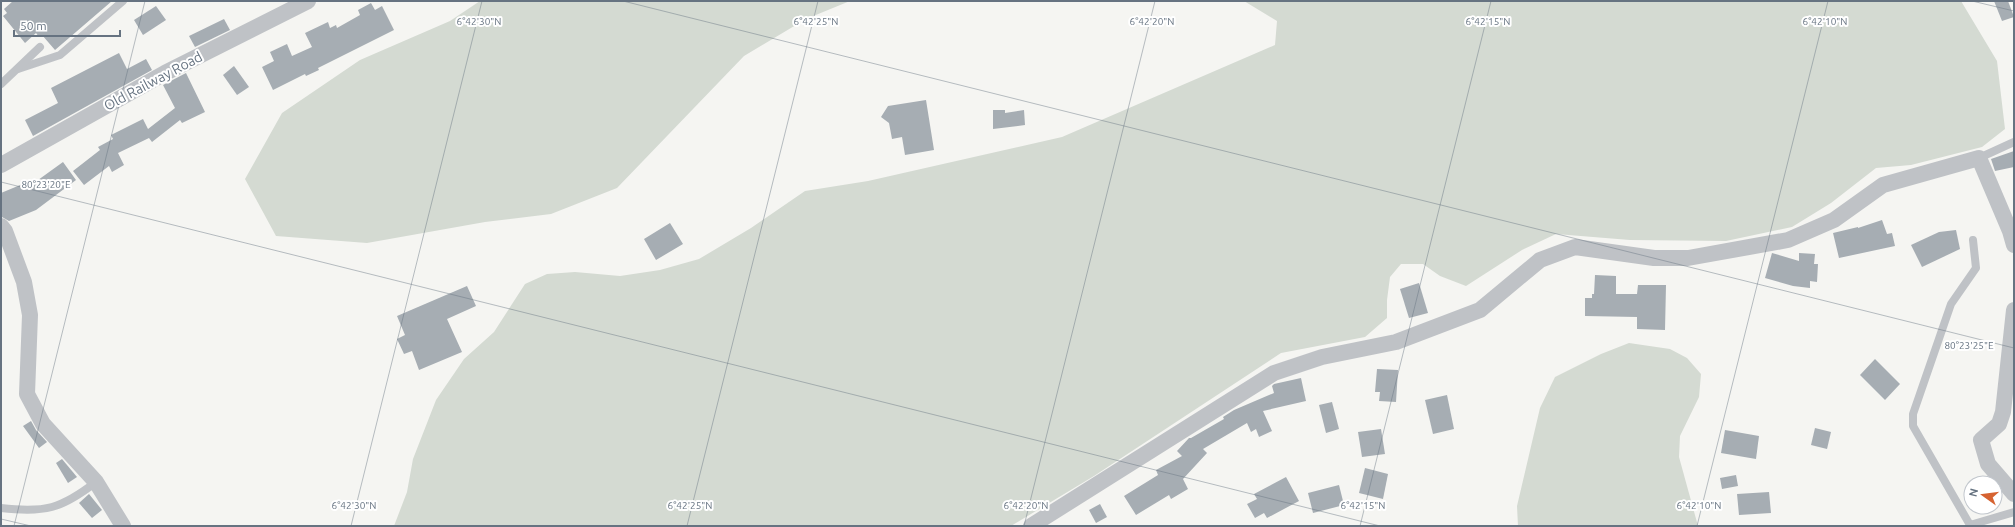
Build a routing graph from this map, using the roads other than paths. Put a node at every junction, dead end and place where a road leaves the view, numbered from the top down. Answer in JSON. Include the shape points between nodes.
{"nodes":[{"id":1,"x":123,"y":1,"type":"edge"},
{"id":2,"x":308,"y":1,"type":"edge"},
{"id":3,"x":40,"y":47,"type":"dead end"},
{"id":4,"x":18,"y":69,"type":"junction"},
{"id":5,"x":1,"y":84,"type":"edge"},
{"id":6,"x":2014,"y":142,"type":"edge"},
{"id":7,"x":1979,"y":158,"type":"junction"},
{"id":8,"x":1,"y":165,"type":"edge"},
{"id":9,"x":1,"y":226,"type":"edge"},
{"id":10,"x":1973,"y":240,"type":"dead end"},
{"id":11,"x":2014,"y":245,"type":"edge"},
{"id":12,"x":2014,"y":310,"type":"edge"},
{"id":13,"x":96,"y":482,"type":"junction"},
{"id":14,"x":2014,"y":494,"type":"edge"},
{"id":15,"x":1,"y":508,"type":"edge"},
{"id":16,"x":2014,"y":512,"type":"edge"},
{"id":17,"x":123,"y":526,"type":"edge"},
{"id":18,"x":1032,"y":526,"type":"edge"}],
"edges":[{"from":1,"to":4,"type":"lane","via":[[60,55]]},
{"from":2,"to":8,"type":"street","name":"Old Railway Road","via":[[165,73]]},
{"from":3,"to":4,"type":"lane"},
{"from":4,"to":5,"type":"lane"},
{"from":6,"to":7,"type":"lane"},
{"from":7,"to":11,"type":"street"},
{"from":7,"to":18,"type":"street","via":[[1883,185],[1834,220],[1788,240],[1688,258],[1654,258],[1575,247],[1540,260],[1480,310],[1396,342],[1322,357],[1274,373]]},
{"from":9,"to":13,"type":"street","via":[[24,282],[30,315],[27,394],[44,424]]},
{"from":10,"to":16,"type":"lane","via":[[1976,268],[1951,304],[1913,414],[1913,426],[1970,525]]},
{"from":12,"to":14,"type":"street","via":[[2003,412],[1999,424],[1980,440],[1988,464]]},
{"from":13,"to":15,"type":"lane","via":[[62,505],[28,511]]},
{"from":13,"to":17,"type":"street"}]}
